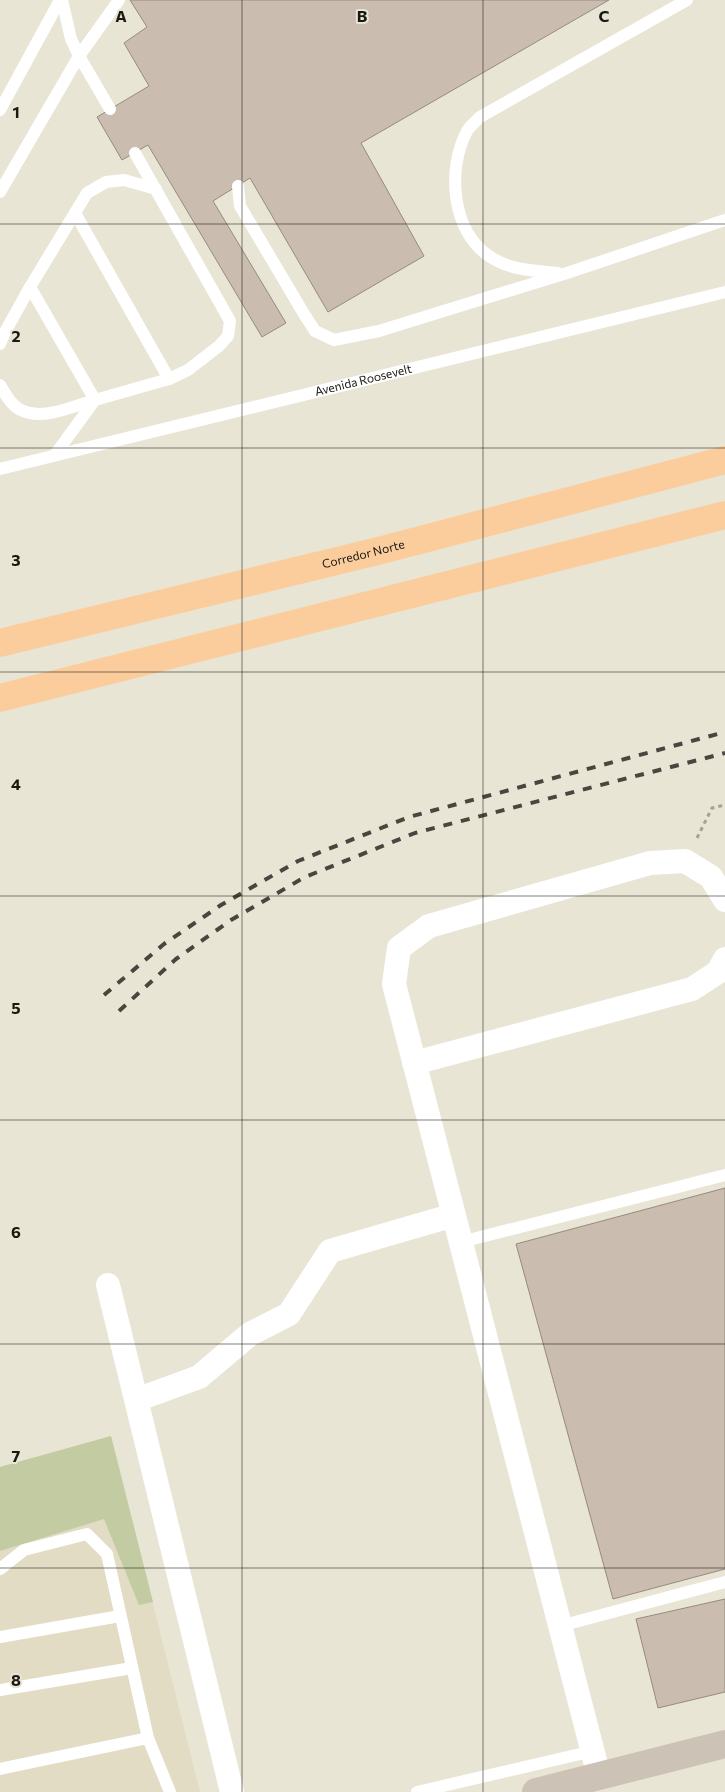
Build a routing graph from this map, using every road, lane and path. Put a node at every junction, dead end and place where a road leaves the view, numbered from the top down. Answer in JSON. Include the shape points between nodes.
{"nodes":[{"id":1,"x":61,"y":0,"type":"edge"},
{"id":2,"x":119,"y":0,"type":"edge"},
{"id":3,"x":687,"y":0,"type":"edge"},
{"id":4,"x":79,"y":56,"type":"junction"},
{"id":5,"x":0,"y":110,"type":"edge"},
{"id":6,"x":110,"y":110,"type":"dead end"},
{"id":7,"x":135,"y":152,"type":"dead end"},
{"id":8,"x":238,"y":186,"type":"dead end"},
{"id":9,"x":156,"y":189,"type":"junction"},
{"id":10,"x":0,"y":192,"type":"edge"},
{"id":11,"x":75,"y":213,"type":"junction"},
{"id":12,"x":725,"y":220,"type":"edge"},
{"id":13,"x":566,"y":273,"type":"junction"},
{"id":14,"x":30,"y":287,"type":"junction"},
{"id":15,"x":725,"y":292,"type":"edge"},
{"id":16,"x":0,"y":344,"type":"edge"},
{"id":17,"x":168,"y":379,"type":"junction"},
{"id":18,"x":0,"y":385,"type":"edge"},
{"id":19,"x":95,"y":400,"type":"junction"},
{"id":20,"x":54,"y":456,"type":"junction"},
{"id":21,"x":725,"y":460,"type":"edge"},
{"id":22,"x":0,"y":469,"type":"edge"},
{"id":23,"x":725,"y":515,"type":"edge"},
{"id":24,"x":0,"y":643,"type":"edge"},
{"id":25,"x":0,"y":698,"type":"edge"},
{"id":26,"x":725,"y":805,"type":"edge"},
{"id":27,"x":685,"y":861,"type":"junction"},
{"id":28,"x":725,"y":900,"type":"edge"},
{"id":29,"x":723,"y":968,"type":"edge"},
{"id":30,"x":414,"y":1063,"type":"junction"},
{"id":31,"x":725,"y":1175,"type":"edge"},
{"id":32,"x":454,"y":1215,"type":"junction"},
{"id":33,"x":461,"y":1242,"type":"junction"},
{"id":34,"x":108,"y":1285,"type":"dead end"},
{"id":35,"x":136,"y":1400,"type":"junction"},
{"id":36,"x":0,"y":1568,"type":"edge"},
{"id":37,"x":725,"y":1582,"type":"edge"},
{"id":38,"x":120,"y":1616,"type":"junction"},
{"id":39,"x":560,"y":1626,"type":"junction"},
{"id":40,"x":0,"y":1637,"type":"edge"},
{"id":41,"x":132,"y":1668,"type":"junction"},
{"id":42,"x":0,"y":1690,"type":"edge"},
{"id":43,"x":148,"y":1738,"type":"junction"},
{"id":44,"x":725,"y":1744,"type":"edge"},
{"id":45,"x":596,"y":1763,"type":"junction"},
{"id":46,"x":0,"y":1769,"type":"edge"},
{"id":47,"x":170,"y":1792,"type":"edge"},
{"id":48,"x":232,"y":1792,"type":"edge"},
{"id":49,"x":416,"y":1792,"type":"edge"},
{"id":50,"x":536,"y":1792,"type":"edge"}],
"edges":[{"from":1,"to":4,"type":"lane"},
{"from":1,"to":5,"type":"lane"},
{"from":2,"to":4,"type":"lane"},
{"from":3,"to":13,"type":"lane","via":[[480,117],[468,129],[460,149],[456,201],[462,225],[474,245],[510,266]]},
{"from":4,"to":6,"type":"lane"},
{"from":4,"to":10,"type":"lane"},
{"from":7,"to":9,"type":"lane"},
{"from":8,"to":13,"type":"lane","via":[[240,206],[304,314],[315,331],[334,340],[379,331]]},
{"from":9,"to":11,"type":"lane","via":[[124,180],[106,182],[88,193]]},
{"from":9,"to":17,"type":"lane","via":[[230,321],[228,336],[219,346],[188,370]]},
{"from":11,"to":14,"type":"lane"},
{"from":11,"to":17,"type":"lane"},
{"from":12,"to":13,"type":"lane"},
{"from":14,"to":16,"type":"lane"},
{"from":14,"to":19,"type":"lane"},
{"from":15,"to":20,"type":"lane","name":"Avenida Roosevelt"},
{"from":17,"to":19,"type":"lane"},
{"from":18,"to":19,"type":"lane","via":[[8,399],[20,409],[36,414],[56,412]]},
{"from":19,"to":20,"type":"lane"},
{"from":20,"to":22,"type":"lane","name":"Avenida Roosevelt"},
{"from":21,"to":24,"type":"highway","name":"Corredor Norte","via":[[392,548]]},
{"from":23,"to":25,"type":"highway"},
{"from":26,"to":27,"type":"path","via":[[712,808]]},
{"from":27,"to":28,"type":"street","via":[[711,877]]},
{"from":27,"to":30,"type":"street","via":[[650,863],[429,926],[399,948],[394,984]]},
{"from":29,"to":30,"type":"street","via":[[692,989]]},
{"from":30,"to":32,"type":"street"},
{"from":31,"to":33,"type":"lane"},
{"from":32,"to":33,"type":"street"},
{"from":32,"to":35,"type":"street","via":[[330,1251],[289,1314],[250,1334],[199,1377]]},
{"from":33,"to":39,"type":"street"},
{"from":34,"to":35,"type":"street"},
{"from":35,"to":48,"type":"street"},
{"from":36,"to":38,"type":"lane","via":[[24,1550],[87,1534],[106,1554]]},
{"from":37,"to":39,"type":"lane"},
{"from":38,"to":40,"type":"lane"},
{"from":38,"to":41,"type":"lane"},
{"from":39,"to":45,"type":"street"},
{"from":41,"to":42,"type":"lane"},
{"from":41,"to":43,"type":"lane"},
{"from":43,"to":46,"type":"lane"},
{"from":43,"to":47,"type":"lane"},
{"from":44,"to":45,"type":"main road"},
{"from":45,"to":49,"type":"lane"},
{"from":45,"to":50,"type":"main road"}]}
